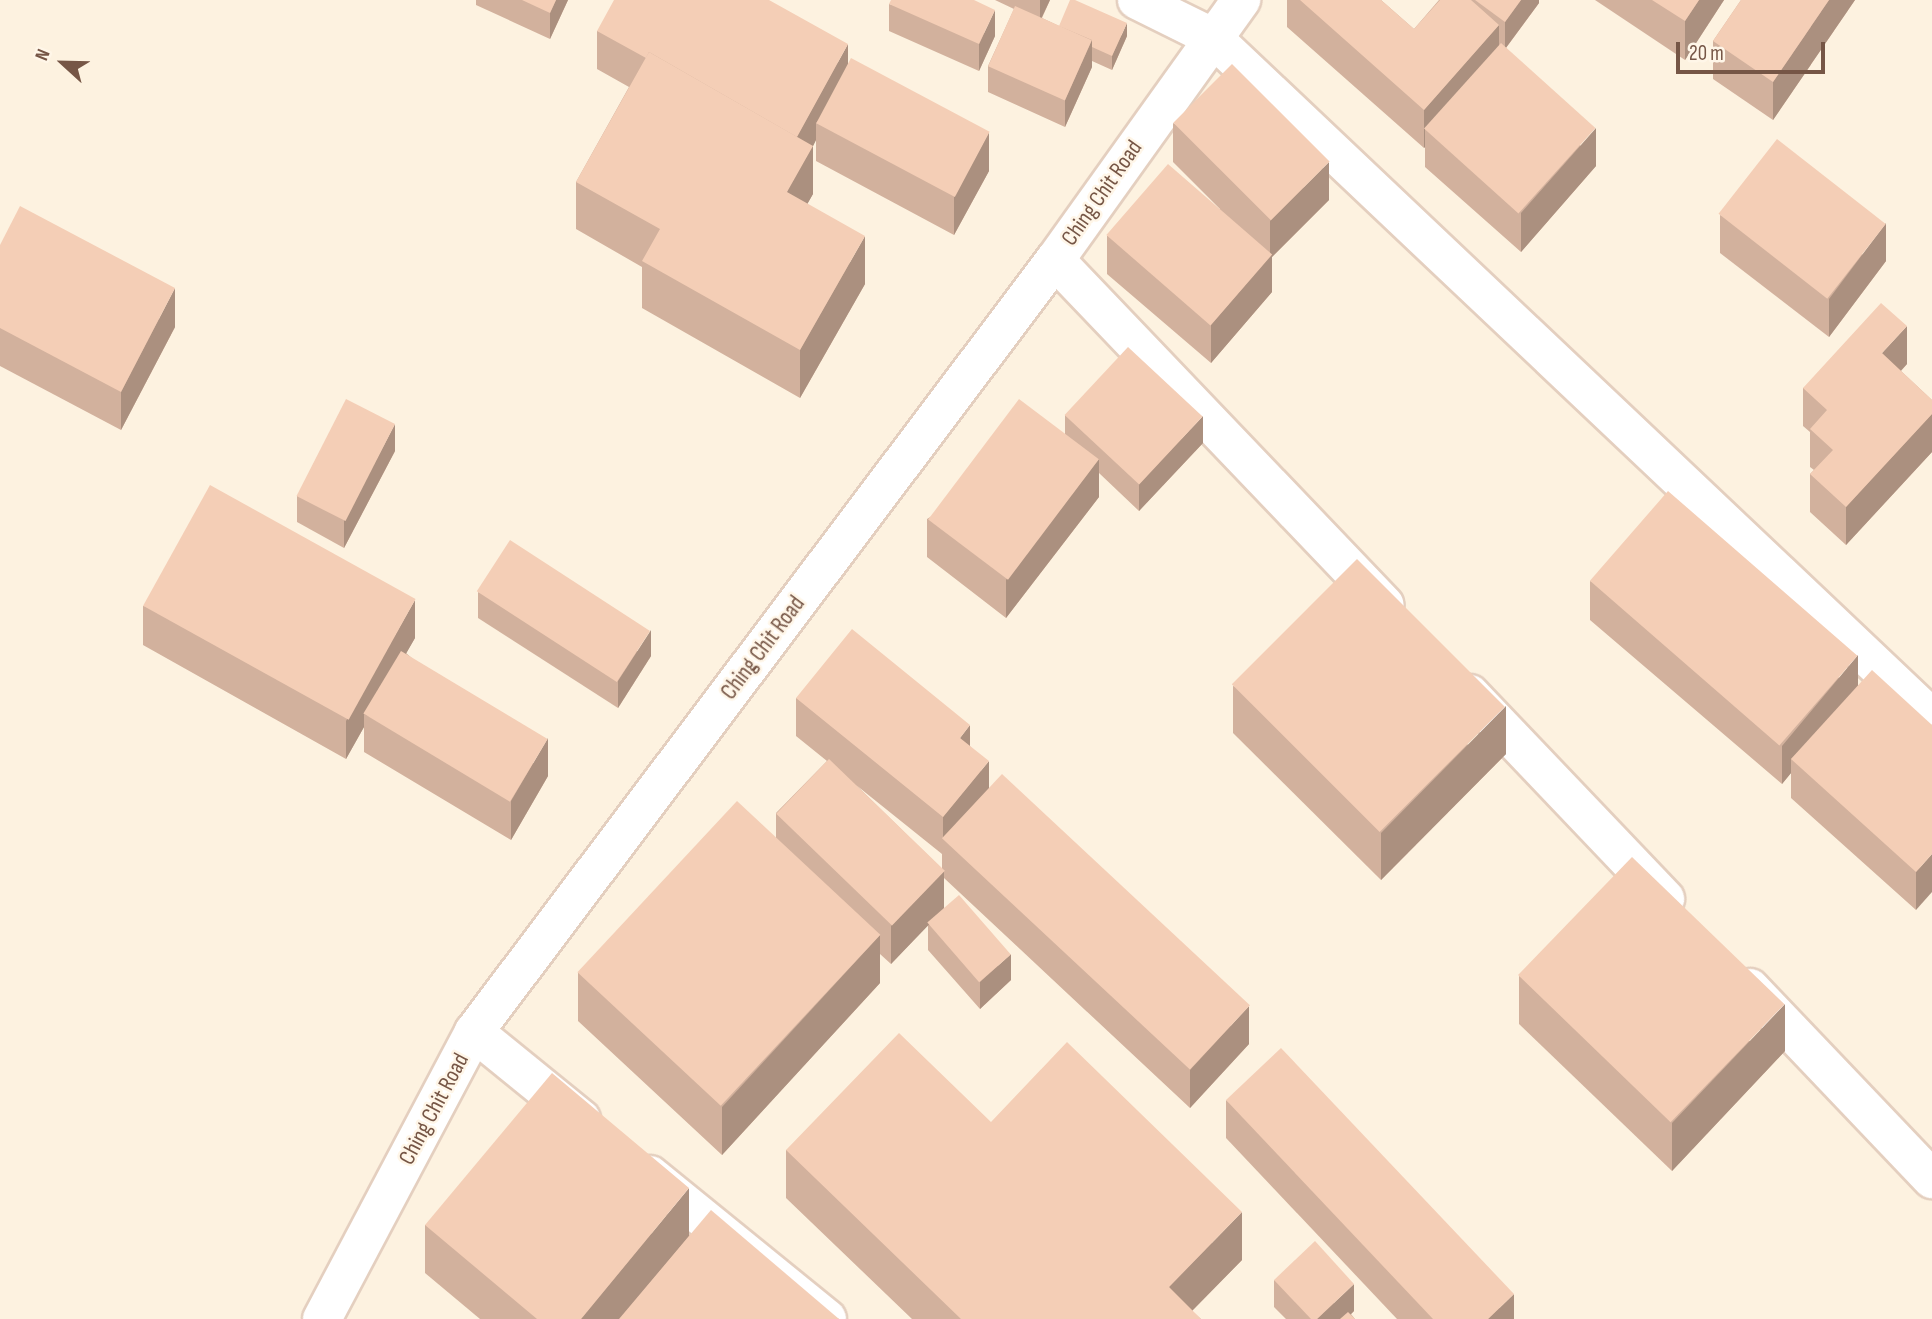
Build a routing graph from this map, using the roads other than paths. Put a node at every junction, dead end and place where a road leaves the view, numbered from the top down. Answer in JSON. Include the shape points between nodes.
{"nodes":[{"id":1,"x":1137,"y":0,"type":"edge"},
{"id":2,"x":1241,"y":0,"type":"edge"},
{"id":3,"x":1213,"y":37,"type":"junction"},
{"id":4,"x":1055,"y":260,"type":"junction"},
{"id":5,"x":1412,"y":633,"type":"edge"},
{"id":6,"x":1441,"y":664,"type":"edge"},
{"id":7,"x":1932,"y":718,"type":"edge"},
{"id":8,"x":1691,"y":926,"type":"edge"},
{"id":9,"x":1720,"y":957,"type":"edge"},
{"id":10,"x":474,"y":1032,"type":"junction"},
{"id":11,"x":1932,"y":1179,"type":"edge"},
{"id":12,"x":323,"y":1319,"type":"edge"},
{"id":13,"x":827,"y":1319,"type":"edge"}],
"edges":[{"from":1,"to":3,"type":"street"},
{"from":2,"to":3,"type":"street","name":"Ching Chit Road"},
{"from":3,"to":4,"type":"street","name":"Ching Chit Road"},
{"from":3,"to":7,"type":"street"},
{"from":4,"to":5,"type":"street"},
{"from":4,"to":10,"type":"street","name":"Ching Chit Road"},
{"from":6,"to":8,"type":"street"},
{"from":9,"to":11,"type":"street"},
{"from":10,"to":12,"type":"street","name":"Ching Chit Road"},
{"from":10,"to":13,"type":"street"}]}
